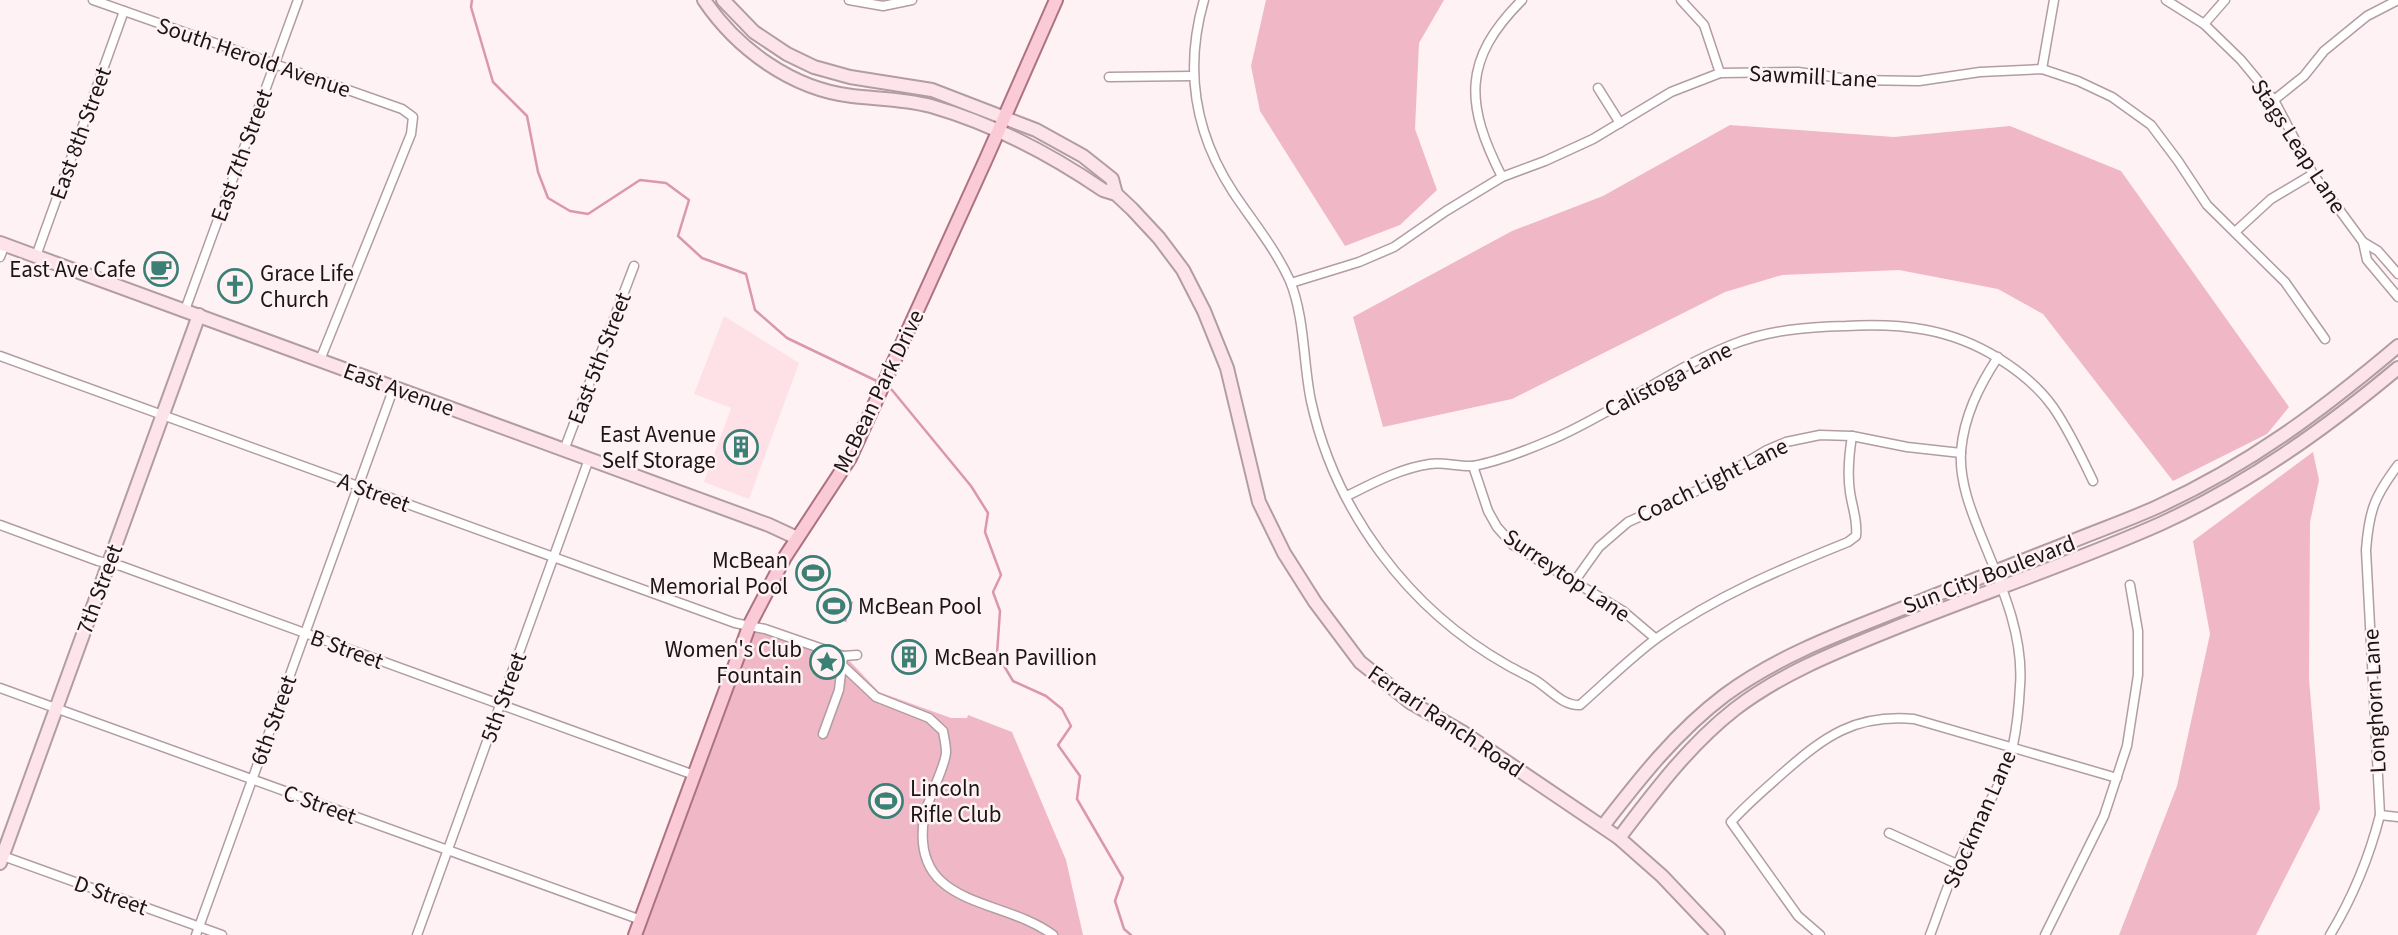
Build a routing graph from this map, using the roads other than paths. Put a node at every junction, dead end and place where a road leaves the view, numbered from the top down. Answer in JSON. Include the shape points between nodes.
{"nodes":[{"id":1,"x":298,"y":0,"type":"edge"},
{"id":2,"x":704,"y":0,"type":"edge"},
{"id":3,"x":723,"y":0,"type":"edge"},
{"id":4,"x":849,"y":0,"type":"edge"},
{"id":5,"x":912,"y":0,"type":"edge"},
{"id":6,"x":1056,"y":0,"type":"edge"},
{"id":7,"x":1204,"y":0,"type":"edge"},
{"id":8,"x":1522,"y":0,"type":"edge"},
{"id":9,"x":1681,"y":0,"type":"edge"},
{"id":10,"x":2054,"y":0,"type":"edge"},
{"id":11,"x":2166,"y":0,"type":"edge"},
{"id":12,"x":2225,"y":0,"type":"edge"},
{"id":13,"x":2398,"y":0,"type":"edge"},
{"id":14,"x":96,"y":1,"type":"edge"},
{"id":15,"x":124,"y":11,"type":"junction"},
{"id":16,"x":2204,"y":24,"type":"junction"},
{"id":17,"x":275,"y":63,"type":"junction"},
{"id":18,"x":2042,"y":69,"type":"junction"},
{"id":19,"x":1720,"y":73,"type":"junction"},
{"id":20,"x":1192,"y":76,"type":"junction"},
{"id":21,"x":1109,"y":77,"type":"dead end"},
{"id":22,"x":1598,"y":88,"type":"dead end"},
{"id":23,"x":2274,"y":100,"type":"junction"},
{"id":24,"x":1004,"y":117,"type":"junction"},
{"id":25,"x":1620,"y":123,"type":"junction"},
{"id":26,"x":998,"y":132,"type":"junction"},
{"id":27,"x":2313,"y":174,"type":"junction"},
{"id":28,"x":1502,"y":177,"type":"junction"},
{"id":29,"x":1116,"y":194,"type":"junction"},
{"id":30,"x":2235,"y":232,"type":"junction"},
{"id":31,"x":2363,"y":243,"type":"junction"},
{"id":32,"x":2,"y":248,"type":"edge"},
{"id":33,"x":36,"y":256,"type":"junction"},
{"id":34,"x":634,"y":267,"type":"dead end"},
{"id":35,"x":2398,"y":274,"type":"edge"},
{"id":36,"x":1291,"y":283,"type":"junction"},
{"id":37,"x":2398,"y":297,"type":"edge"},
{"id":38,"x":185,"y":310,"type":"junction"},
{"id":39,"x":199,"y":316,"type":"junction"},
{"id":40,"x":2325,"y":339,"type":"dead end"},
{"id":41,"x":2398,"y":346,"type":"edge"},
{"id":42,"x":0,"y":356,"type":"edge"},
{"id":43,"x":1998,"y":358,"type":"junction"},
{"id":44,"x":320,"y":360,"type":"junction"},
{"id":45,"x":2398,"y":368,"type":"edge"},
{"id":46,"x":394,"y":387,"type":"junction"},
{"id":47,"x":163,"y":415,"type":"junction"},
{"id":48,"x":1852,"y":436,"type":"junction"},
{"id":49,"x":564,"y":450,"type":"junction"},
{"id":50,"x":1961,"y":453,"type":"junction"},
{"id":51,"x":589,"y":459,"type":"junction"},
{"id":52,"x":2398,"y":465,"type":"edge"},
{"id":53,"x":1473,"y":466,"type":"junction"},
{"id":54,"x":2093,"y":481,"type":"dead end"},
{"id":55,"x":358,"y":486,"type":"junction"},
{"id":56,"x":1347,"y":496,"type":"junction"},
{"id":57,"x":0,"y":526,"type":"edge"},
{"id":58,"x":797,"y":538,"type":"junction"},
{"id":59,"x":554,"y":557,"type":"junction"},
{"id":60,"x":109,"y":563,"type":"junction"},
{"id":61,"x":1998,"y":579,"type":"junction"},
{"id":62,"x":1574,"y":582,"type":"junction"},
{"id":63,"x":2130,"y":585,"type":"dead end"},
{"id":64,"x":750,"y":626,"type":"junction"},
{"id":65,"x":305,"y":633,"type":"junction"},
{"id":66,"x":1656,"y":639,"type":"junction"},
{"id":67,"x":857,"y":655,"type":"dead end"},
{"id":68,"x":842,"y":660,"type":"junction"},
{"id":69,"x":0,"y":688,"type":"edge"},
{"id":70,"x":500,"y":705,"type":"junction"},
{"id":71,"x":56,"y":709,"type":"junction"},
{"id":72,"x":823,"y":734,"type":"dead end"},
{"id":73,"x":2013,"y":747,"type":"junction"},
{"id":74,"x":694,"y":775,"type":"junction"},
{"id":75,"x":2117,"y":778,"type":"junction"},
{"id":76,"x":252,"y":780,"type":"junction"},
{"id":77,"x":2380,"y":815,"type":"junction"},
{"id":78,"x":2398,"y":817,"type":"edge"},
{"id":79,"x":1603,"y":827,"type":"junction"},
{"id":80,"x":1889,"y":833,"type":"dead end"},
{"id":81,"x":1619,"y":838,"type":"junction"},
{"id":82,"x":448,"y":850,"type":"junction"},
{"id":83,"x":1,"y":858,"type":"edge"},
{"id":84,"x":1957,"y":864,"type":"junction"},
{"id":85,"x":641,"y":920,"type":"junction"},
{"id":86,"x":197,"y":931,"type":"edge"},
{"id":87,"x":222,"y":935,"type":"edge"},
{"id":88,"x":417,"y":935,"type":"edge"},
{"id":89,"x":635,"y":935,"type":"edge"},
{"id":90,"x":1053,"y":935,"type":"edge"},
{"id":91,"x":1718,"y":935,"type":"edge"},
{"id":92,"x":1820,"y":935,"type":"edge"},
{"id":93,"x":1930,"y":935,"type":"edge"},
{"id":94,"x":2045,"y":935,"type":"edge"},
{"id":95,"x":2330,"y":935,"type":"edge"}],
"edges":[{"from":1,"to":17,"type":"street","name":"East 7th Street"},
{"from":2,"to":26,"type":"street","name":"Ferrari Ranch Road","via":[[744,46],[807,85],[849,96],[928,105]]},
{"from":3,"to":24,"type":"street","name":"Ferrari Ranch Road","via":[[754,32],[814,67],[932,90]]},
{"from":4,"to":5,"type":"street","via":[[883,6]]},
{"from":6,"to":24,"type":"main road","name":"McBean Park Drive"},
{"from":7,"to":20,"type":"street"},
{"from":8,"to":28,"type":"street","via":[[1485,46],[1475,82],[1476,114]]},
{"from":9,"to":19,"type":"street","via":[[1704,25]]},
{"from":10,"to":18,"type":"street"},
{"from":11,"to":16,"type":"street","name":"Stags Leap Lane"},
{"from":12,"to":16,"type":"street"},
{"from":13,"to":23,"type":"street","via":[[2367,16]]},
{"from":14,"to":15,"type":"street","name":"South Herold Avenue"},
{"from":15,"to":17,"type":"street","name":"South Herold Avenue"},
{"from":15,"to":33,"type":"street","name":"East 8th Street"},
{"from":16,"to":23,"type":"street","name":"Stags Leap Lane"},
{"from":17,"to":38,"type":"street","name":"East 7th Street"},
{"from":17,"to":44,"type":"street","name":"South Herold Avenue","via":[[413,117],[411,134]]},
{"from":18,"to":19,"type":"street","name":"Sawmill Lane","via":[[1919,81],[1855,80],[1798,72]]},
{"from":18,"to":30,"type":"street","name":"Sawmill Lane","via":[[2112,97],[2151,125],[2207,205]]},
{"from":19,"to":25,"type":"street","name":"Sawmill Lane","via":[[1671,92]]},
{"from":20,"to":21,"type":"street"},
{"from":20,"to":36,"type":"street","via":[[1202,127],[1215,161]]},
{"from":22,"to":25,"type":"street"},
{"from":23,"to":27,"type":"street","name":"Stags Leap Lane"},
{"from":24,"to":26,"type":"main road","name":"McBean Park Drive"},
{"from":24,"to":29,"type":"street","name":"Ferrari Ranch Road","via":[[1083,156],[1112,178]]},
{"from":25,"to":28,"type":"street","name":"Sawmill Lane"},
{"from":26,"to":29,"type":"street","name":"Ferrari Ranch Road"},
{"from":26,"to":58,"type":"main road","name":"McBean Park Drive","via":[[850,458]]},
{"from":27,"to":30,"type":"street","via":[[2271,199]]},
{"from":27,"to":31,"type":"street","name":"Stags Leap Lane"},
{"from":28,"to":36,"type":"street","name":"Sawmill Lane","via":[[1394,247]]},
{"from":29,"to":79,"type":"street","name":"Ferrari Ranch Road","via":[[1159,238],[1204,310],[1227,368],[1259,502],[1290,563],[1360,662],[1410,702]]},
{"from":30,"to":40,"type":"street","name":"Sawmill Lane","via":[[2285,282]]},
{"from":31,"to":35,"type":"street","name":"Stags Leap Lane","via":[[2378,251]]},
{"from":31,"to":37,"type":"street","name":"Stags Leap Lane","via":[[2367,260]]},
{"from":32,"to":33,"type":"street","name":"East Avenue"},
{"from":33,"to":38,"type":"street","name":"East Avenue"},
{"from":34,"to":49,"type":"street","name":"East 5th Street"},
{"from":36,"to":56,"type":"street","via":[[1310,398],[1331,469]]},
{"from":38,"to":39,"type":"street","name":"East Avenue"},
{"from":39,"to":44,"type":"street","name":"East Avenue"},
{"from":39,"to":47,"type":"street","name":"7th Street"},
{"from":41,"to":61,"type":"street","name":"Sun City Boulevard","via":[[2279,440],[2201,486]]},
{"from":42,"to":47,"type":"street","name":"A Street"},
{"from":43,"to":50,"type":"street","name":"Stockman Lane","via":[[1972,404]]},
{"from":43,"to":53,"type":"street","name":"Calistoga Lane","via":[[1959,337],[1910,326],[1777,331],[1699,360],[1556,438]]},
{"from":43,"to":54,"type":"street","name":"Calistoga Lane","via":[[2033,383],[2052,405]]},
{"from":44,"to":46,"type":"street","name":"East Avenue"},
{"from":45,"to":61,"type":"street","name":"Sun City Boulevard","via":[[2305,441],[2209,500],[2128,537]]},
{"from":46,"to":49,"type":"street","name":"East Avenue"},
{"from":46,"to":55,"type":"street","name":"6th Street"},
{"from":47,"to":55,"type":"street","name":"A Street"},
{"from":47,"to":60,"type":"street","name":"7th Street"},
{"from":48,"to":50,"type":"street","name":"Coach Light Lane"},
{"from":48,"to":62,"type":"street","name":"Coach Light Lane","via":[[1820,435],[1786,442],[1703,488],[1628,522],[1598,547]]},
{"from":48,"to":66,"type":"street","via":[[1848,465],[1856,536],[1723,597]]},
{"from":49,"to":51,"type":"street","name":"East Avenue"},
{"from":50,"to":61,"type":"street","name":"Stockman Lane","via":[[1971,509]]},
{"from":51,"to":58,"type":"street","name":"East Avenue"},
{"from":51,"to":59,"type":"street","name":"5th Street"},
{"from":52,"to":77,"type":"street","name":"Longhorn Lane","via":[[2380,489],[2369,516],[2366,550]]},
{"from":53,"to":56,"type":"street","name":"Calistoga Lane","via":[[1431,464],[1383,478]]},
{"from":53,"to":62,"type":"street","name":"Surreytop Lane","via":[[1497,527],[1513,545]]},
{"from":55,"to":59,"type":"street","name":"A Street"},
{"from":55,"to":65,"type":"street","name":"6th Street"},
{"from":56,"to":66,"type":"street","via":[[1389,565],[1425,604],[1461,635],[1567,704],[1580,705]]},
{"from":57,"to":60,"type":"street","name":"B Street"},
{"from":58,"to":64,"type":"main road","name":"McBean Park Drive"},
{"from":59,"to":64,"type":"street","name":"A Street"},
{"from":59,"to":70,"type":"street","name":"5th Street"},
{"from":60,"to":65,"type":"street","name":"B Street"},
{"from":60,"to":71,"type":"street","name":"7th Street"},
{"from":61,"to":73,"type":"street","name":"Stockman Lane","via":[[2019,654],[2021,682]]},
{"from":61,"to":79,"type":"street","name":"Sun City Boulevard","via":[[1823,640],[1766,668],[1677,736]]},
{"from":61,"to":81,"type":"street","name":"Sun City Boulevard","via":[[1830,654],[1735,710],[1691,750]]},
{"from":62,"to":66,"type":"street","name":"Surreytop Lane","via":[[1623,611]]},
{"from":63,"to":75,"type":"street","via":[[2138,631],[2138,675]]},
{"from":64,"to":68,"type":"street","name":"A Street"},
{"from":64,"to":74,"type":"main road","name":"McBean Park Drive"},
{"from":65,"to":70,"type":"street","name":"B Street"},
{"from":65,"to":76,"type":"street","name":"6th Street"},
{"from":67,"to":68,"type":"street"},
{"from":68,"to":72,"type":"street","via":[[839,690]]},
{"from":68,"to":90,"type":"street","via":[[876,697],[929,718],[943,731],[947,755],[924,817],[922,848],[937,878],[961,897],[1040,925]]},
{"from":69,"to":71,"type":"street","name":"C Street"},
{"from":70,"to":74,"type":"street","name":"B Street"},
{"from":70,"to":82,"type":"street","name":"5th Street"},
{"from":71,"to":76,"type":"street","name":"C Street"},
{"from":71,"to":83,"type":"street","name":"7th Street"},
{"from":73,"to":75,"type":"street"},
{"from":73,"to":84,"type":"street","name":"Stockman Lane"},
{"from":73,"to":92,"type":"street","via":[[1914,719],[1871,720],[1816,745],[1743,808],[1731,822],[1798,916]]},
{"from":74,"to":85,"type":"main road","name":"McBean Park Drive"},
{"from":75,"to":94,"type":"street","via":[[2104,816]]},
{"from":76,"to":82,"type":"street","name":"C Street"},
{"from":76,"to":86,"type":"street","name":"6th Street"},
{"from":77,"to":78,"type":"street"},
{"from":77,"to":95,"type":"street","name":"Longhorn Lane","via":[[2349,904]]},
{"from":79,"to":81,"type":"street","name":"Ferrari Ranch Road"},
{"from":80,"to":84,"type":"street"},
{"from":81,"to":91,"type":"street","name":"Ferrari Ranch Road"},
{"from":82,"to":85,"type":"street","name":"C Street"},
{"from":82,"to":88,"type":"street","name":"5th Street"},
{"from":83,"to":86,"type":"street","name":"D Street"},
{"from":84,"to":93,"type":"street","name":"Stockman Lane"},
{"from":85,"to":89,"type":"main road","name":"McBean Park Drive"},
{"from":86,"to":87,"type":"street","name":"D Street"}]}
